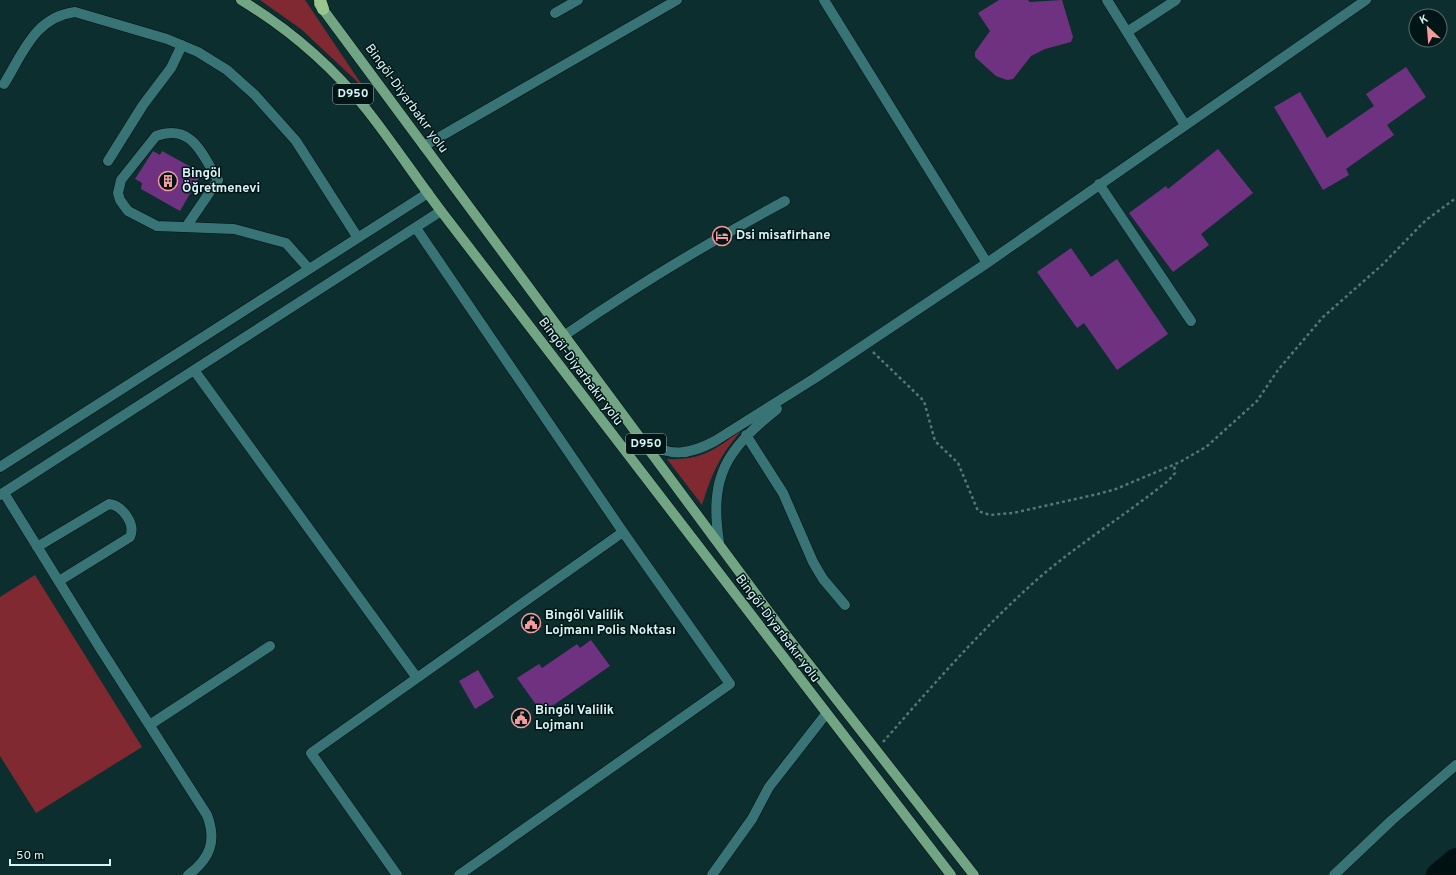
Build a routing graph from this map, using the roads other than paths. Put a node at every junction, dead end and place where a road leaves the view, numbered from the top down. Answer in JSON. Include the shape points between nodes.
{"nodes":[{"id":1,"x":241,"y":0,"type":"edge"},
{"id":2,"x":578,"y":0,"type":"edge"},
{"id":3,"x":677,"y":0,"type":"edge"},
{"id":4,"x":824,"y":0,"type":"edge"},
{"id":5,"x":1107,"y":0,"type":"edge"},
{"id":6,"x":1176,"y":0,"type":"edge"},
{"id":7,"x":1366,"y":0,"type":"edge"},
{"id":8,"x":320,"y":3,"type":"edge"},
{"id":9,"x":555,"y":14,"type":"dead end"},
{"id":10,"x":1127,"y":32,"type":"junction"},
{"id":11,"x":182,"y":45,"type":"junction"},
{"id":12,"x":4,"y":84,"type":"dead end"},
{"id":13,"x":1185,"y":125,"type":"junction"},
{"id":14,"x":424,"y":146,"type":"junction"},
{"id":15,"x":108,"y":162,"type":"dead end"},
{"id":16,"x":1099,"y":184,"type":"junction"},
{"id":17,"x":428,"y":193,"type":"junction"},
{"id":18,"x":785,"y":202,"type":"dead end"},
{"id":19,"x":441,"y":212,"type":"junction"},
{"id":20,"x":186,"y":227,"type":"junction"},
{"id":21,"x":416,"y":228,"type":"junction"},
{"id":22,"x":358,"y":238,"type":"junction"},
{"id":23,"x":987,"y":263,"type":"junction"},
{"id":24,"x":309,"y":269,"type":"junction"},
{"id":25,"x":1192,"y":320,"type":"dead end"},
{"id":26,"x":565,"y":335,"type":"junction"},
{"id":27,"x":194,"y":370,"type":"junction"},
{"id":28,"x":814,"y":378,"type":"junction"},
{"id":29,"x":746,"y":435,"type":"junction"},
{"id":30,"x":644,"y":442,"type":"junction"},
{"id":31,"x":0,"y":467,"type":"edge"},
{"id":32,"x":2,"y":494,"type":"edge"},
{"id":33,"x":623,"y":532,"type":"junction"},
{"id":34,"x":719,"y":542,"type":"junction"},
{"id":35,"x":37,"y":547,"type":"junction"},
{"id":36,"x":59,"y":582,"type":"junction"},
{"id":37,"x":845,"y":605,"type":"dead end"},
{"id":38,"x":270,"y":646,"type":"dead end"},
{"id":39,"x":417,"y":678,"type":"junction"},
{"id":40,"x":826,"y":714,"type":"junction"},
{"id":41,"x":151,"y":724,"type":"junction"},
{"id":42,"x":1456,"y":765,"type":"edge"},
{"id":43,"x":188,"y":875,"type":"edge"},
{"id":44,"x":397,"y":875,"type":"edge"},
{"id":45,"x":459,"y":875,"type":"edge"},
{"id":46,"x":712,"y":875,"type":"edge"},
{"id":47,"x":951,"y":875,"type":"edge"},
{"id":48,"x":974,"y":875,"type":"edge"},
{"id":49,"x":1334,"y":875,"type":"edge"}],
"edges":[{"from":1,"to":17,"type":"main road","name":"Bingöl-Diyarbakır yolu","number":"D950","via":[[304,44],[325,64],[366,109]]},
{"from":2,"to":9,"type":"street"},
{"from":3,"to":14,"type":"street"},
{"from":4,"to":23,"type":"street"},
{"from":5,"to":10,"type":"street"},
{"from":6,"to":10,"type":"street"},
{"from":7,"to":13,"type":"street"},
{"from":8,"to":14,"type":"main road","name":"Bingöl-Diyarbakır yolu","number":"D950"},
{"from":10,"to":13,"type":"street"},
{"from":11,"to":12,"type":"street","via":[[75,12],[66,13],[50,20],[37,30]]},
{"from":11,"to":15,"type":"street","via":[[171,68],[143,105]]},
{"from":11,"to":22,"type":"street","via":[[222,67],[255,95],[287,130],[309,159]]},
{"from":13,"to":16,"type":"street"},
{"from":14,"to":26,"type":"main road","name":"Bingöl-Diyarbakır yolu","number":"D950"},
{"from":16,"to":23,"type":"street"},
{"from":16,"to":25,"type":"street"},
{"from":17,"to":19,"type":"main road","name":"Bingöl-Diyarbakır yolu","number":"D950"},
{"from":17,"to":22,"type":"street"},
{"from":18,"to":26,"type":"street","via":[[720,236],[643,282]]},
{"from":19,"to":21,"type":"street"},
{"from":19,"to":40,"type":"main road","name":"Bingöl-Diyarbakır yolu","number":"D950"},
{"from":20,"to":20,"type":"street","via":[[157,226],[128,211],[120,200],[119,186],[124,174],[156,136],[162,134],[181,134],[193,140],[218,180]]},
{"from":20,"to":24,"type":"street","via":[[234,229],[286,243]]},
{"from":21,"to":27,"type":"street"},
{"from":21,"to":33,"type":"street"},
{"from":22,"to":24,"type":"street"},
{"from":23,"to":28,"type":"street"},
{"from":24,"to":31,"type":"street"},
{"from":26,"to":30,"type":"main road","name":"Bingöl-Diyarbakır yolu","number":"D950"},
{"from":27,"to":32,"type":"street"},
{"from":27,"to":39,"type":"street"},
{"from":28,"to":29,"type":"street"},
{"from":28,"to":30,"type":"street","via":[[700,449],[684,453],[669,452]]},
{"from":29,"to":34,"type":"street","via":[[730,455],[722,472],[715,503]]},
{"from":29,"to":37,"type":"street","via":[[783,493],[813,562],[823,579]]},
{"from":30,"to":34,"type":"main road","name":"Bingöl-Diyarbakır yolu","number":"D950"},
{"from":32,"to":35,"type":"street"},
{"from":33,"to":39,"type":"street"},
{"from":33,"to":45,"type":"street","via":[[730,684]]},
{"from":34,"to":48,"type":"main road","name":"Bingöl-Diyarbakır yolu","number":"D950","via":[[786,635]]},
{"from":35,"to":36,"type":"street"},
{"from":35,"to":36,"type":"street","via":[[109,504],[119,508],[130,523],[130,536]]},
{"from":36,"to":41,"type":"street"},
{"from":38,"to":41,"type":"street"},
{"from":39,"to":44,"type":"street","via":[[311,753]]},
{"from":40,"to":46,"type":"street","via":[[769,787],[752,819]]},
{"from":40,"to":47,"type":"main road","name":"Bingöl-Diyarbakır yolu","number":"D950"},
{"from":41,"to":43,"type":"street","via":[[210,822],[212,838],[208,854],[200,867]]},
{"from":42,"to":49,"type":"street","via":[[1392,820]]}]}
